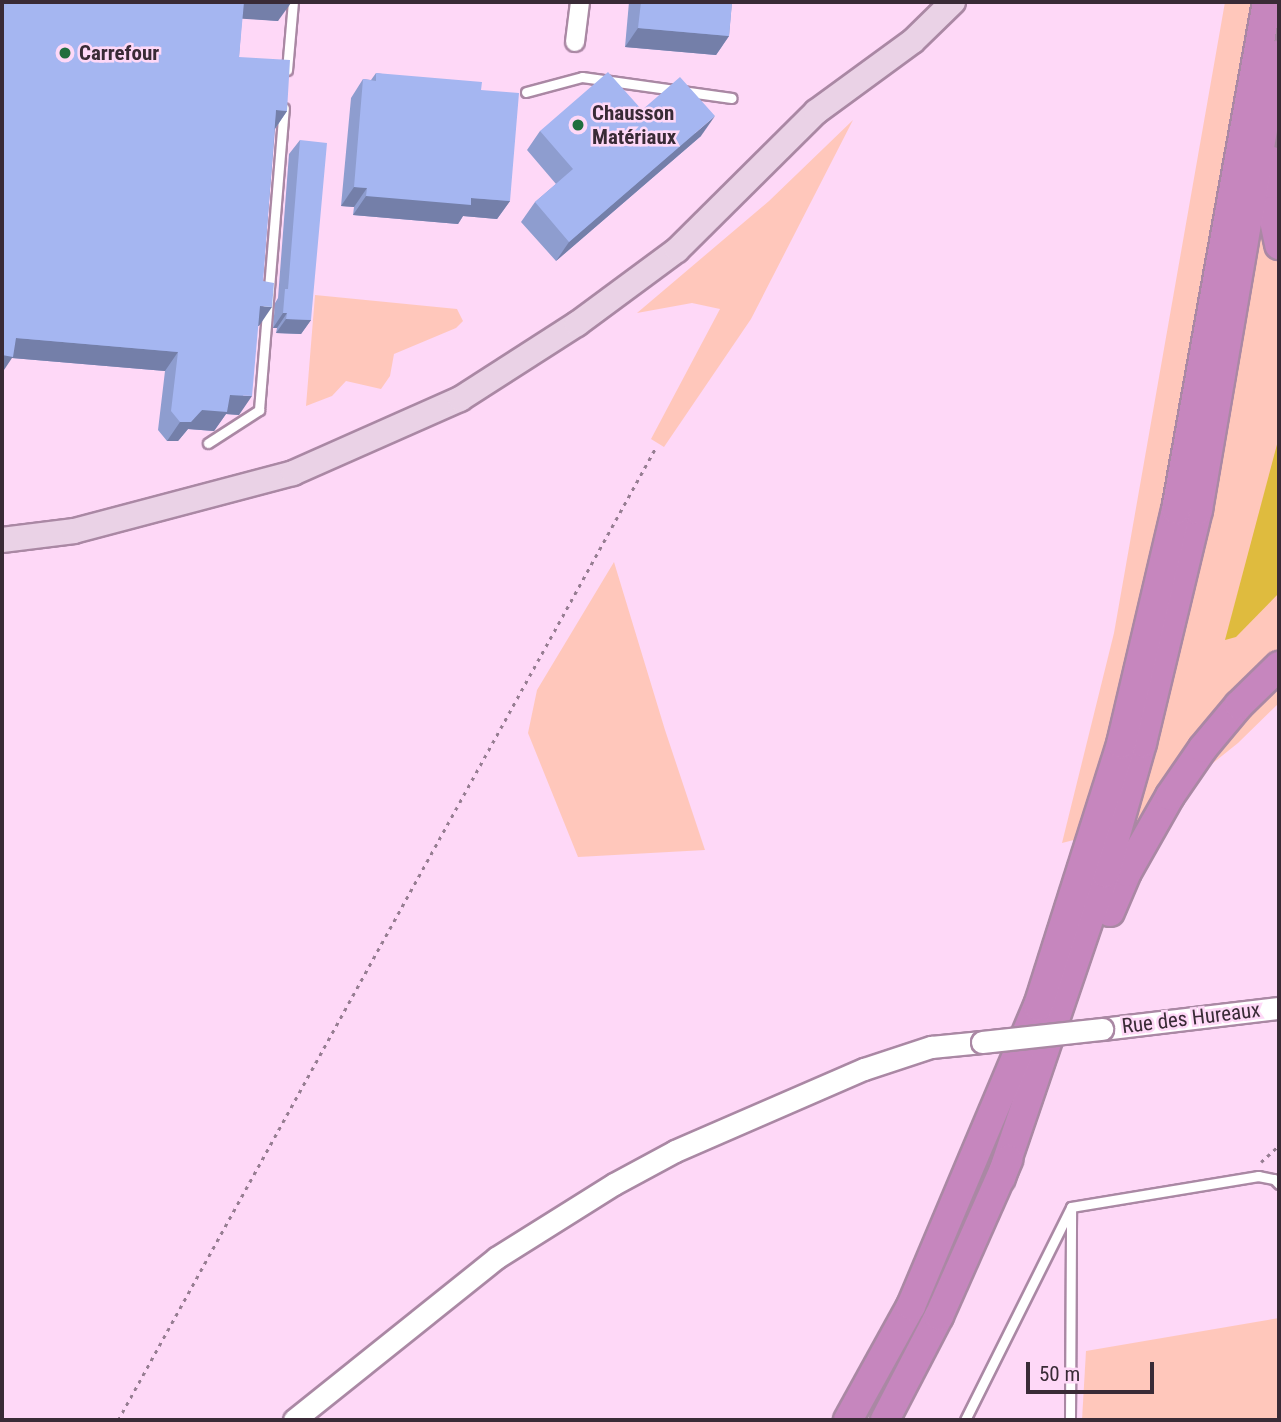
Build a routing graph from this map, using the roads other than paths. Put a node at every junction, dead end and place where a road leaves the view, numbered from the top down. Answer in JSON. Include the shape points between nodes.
{"nodes":[{"id":1,"x":292,"y":2,"type":"edge"},
{"id":2,"x":580,"y":2,"type":"edge"},
{"id":3,"x":953,"y":2,"type":"edge"},
{"id":4,"x":1257,"y":2,"type":"edge"},
{"id":5,"x":1266,"y":2,"type":"edge"},
{"id":6,"x":1279,"y":35,"type":"edge"},
{"id":7,"x":575,"y":42,"type":"dead end"},
{"id":8,"x":286,"y":83,"type":"edge"},
{"id":9,"x":526,"y":92,"type":"dead end"},
{"id":10,"x":1279,"y":92,"type":"edge"},
{"id":11,"x":285,"y":97,"type":"edge"},
{"id":12,"x":732,"y":98,"type":"dead end"},
{"id":13,"x":1236,"y":167,"type":"junction"},
{"id":14,"x":1279,"y":245,"type":"edge"},
{"id":15,"x":208,"y":443,"type":"dead end"},
{"id":16,"x":74,"y":531,"type":"junction"},
{"id":17,"x":2,"y":540,"type":"edge"},
{"id":18,"x":2,"y":548,"type":"edge"},
{"id":19,"x":1279,"y":666,"type":"edge"},
{"id":20,"x":1279,"y":1008,"type":"edge"},
{"id":21,"x":1001,"y":1178,"type":"junction"},
{"id":22,"x":1279,"y":1184,"type":"edge"},
{"id":23,"x":1072,"y":1207,"type":"junction"},
{"id":24,"x":293,"y":1420,"type":"edge"},
{"id":25,"x":848,"y":1420,"type":"edge"},
{"id":26,"x":885,"y":1420,"type":"edge"},
{"id":27,"x":965,"y":1420,"type":"edge"},
{"id":28,"x":1070,"y":1420,"type":"edge"}],
"edges":[{"from":1,"to":8,"type":"lane"},
{"from":2,"to":7,"type":"street"},
{"from":3,"to":16,"type":"main road","via":[[913,41],[816,112],[677,250],[577,324],[460,399],[293,473]]},
{"from":4,"to":13,"type":"highway"},
{"from":5,"to":13,"type":"highway"},
{"from":6,"to":21,"type":"highway","via":[[1198,510],[1142,743],[1105,873]]},
{"from":9,"to":12,"type":"lane","via":[[582,78]]},
{"from":10,"to":14,"type":"highway","via":[[1272,211]]},
{"from":11,"to":15,"type":"lane","via":[[259,410]]},
{"from":13,"to":25,"type":"highway","via":[[1177,510],[1121,744],[1077,887],[1038,1006],[911,1306]]},
{"from":16,"to":17,"type":"main road"},
{"from":16,"to":18,"type":"main road"},
{"from":19,"to":21,"type":"highway","via":[[1203,748],[1127,872]]},
{"from":20,"to":24,"type":"street","name":"Rue des Hureaux","bridge":true,"via":[[931,1047],[863,1069],[675,1151],[614,1184],[496,1258]]},
{"from":21,"to":26,"type":"highway","via":[[939,1316]]},
{"from":22,"to":23,"type":"lane","via":[[1274,1179],[1245,1178]]},
{"from":23,"to":27,"type":"lane"},
{"from":23,"to":28,"type":"lane"}]}
